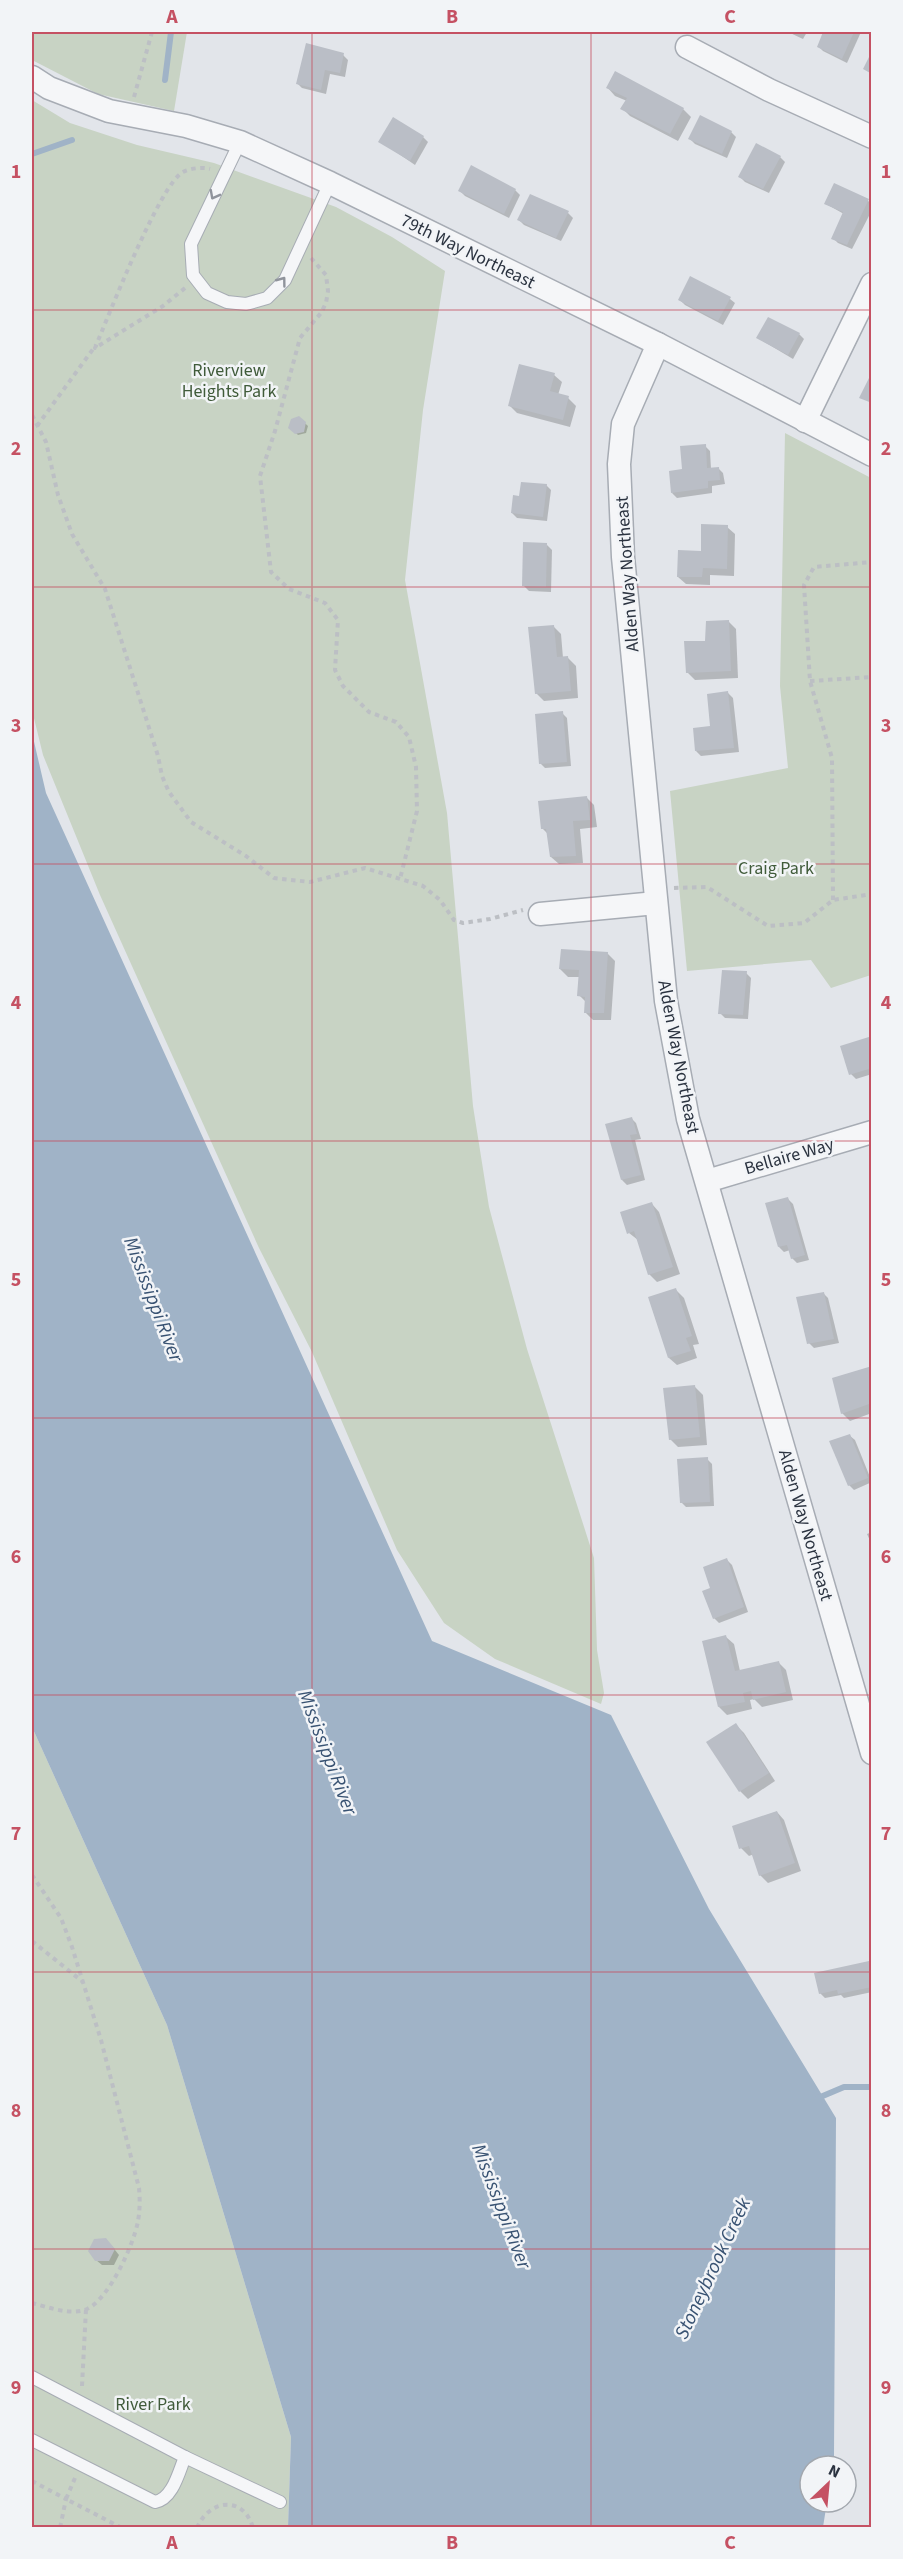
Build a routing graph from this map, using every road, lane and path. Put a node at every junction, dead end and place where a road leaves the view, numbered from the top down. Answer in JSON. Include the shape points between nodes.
{"nodes":[{"id":1,"x":152,"y":32,"type":"edge"},
{"id":2,"x":687,"y":47,"type":"dead end"},
{"id":3,"x":40,"y":83,"type":"edge"},
{"id":4,"x":131,"y":116,"type":"junction"},
{"id":5,"x":872,"y":137,"type":"edge"},
{"id":6,"x":240,"y":142,"type":"junction"},
{"id":7,"x":225,"y":173,"type":"junction"},
{"id":8,"x":330,"y":183,"type":"junction"},
{"id":9,"x":301,"y":246,"type":"junction"},
{"id":10,"x":197,"y":279,"type":"junction"},
{"id":11,"x":872,"y":284,"type":"edge"},
{"id":12,"x":658,"y":344,"type":"junction"},
{"id":13,"x":96,"y":345,"type":"junction"},
{"id":14,"x":32,"y":415,"type":"edge"},
{"id":15,"x":805,"y":421,"type":"junction"},
{"id":16,"x":38,"y":426,"type":"junction"},
{"id":17,"x":872,"y":455,"type":"edge"},
{"id":18,"x":872,"y":561,"type":"edge"},
{"id":19,"x":872,"y":677,"type":"edge"},
{"id":20,"x":810,"y":681,"type":"junction"},
{"id":21,"x":400,"y":879,"type":"junction"},
{"id":22,"x":872,"y":894,"type":"edge"},
{"id":23,"x":656,"y":896,"type":"junction"},
{"id":24,"x":833,"y":900,"type":"junction"},
{"id":25,"x":540,"y":914,"type":"joint"},
{"id":26,"x":872,"y":1132,"type":"edge"},
{"id":27,"x":707,"y":1181,"type":"junction"},
{"id":28,"x":872,"y":1753,"type":"edge"},
{"id":29,"x":32,"y":1875,"type":"edge"},
{"id":30,"x":32,"y":1941,"type":"edge"},
{"id":31,"x":84,"y":1983,"type":"junction"},
{"id":32,"x":32,"y":2303,"type":"edge"},
{"id":33,"x":86,"y":2309,"type":"junction"},
{"id":34,"x":32,"y":2377,"type":"edge"},
{"id":35,"x":78,"y":2403,"type":"junction"},
{"id":36,"x":32,"y":2440,"type":"edge"},
{"id":37,"x":185,"y":2457,"type":"junction"},
{"id":38,"x":81,"y":2465,"type":"junction"},
{"id":39,"x":32,"y":2481,"type":"edge"},
{"id":40,"x":66,"y":2499,"type":"junction"},
{"id":41,"x":280,"y":2502,"type":"dead end"},
{"id":42,"x":60,"y":2528,"type":"edge"},
{"id":43,"x":122,"y":2528,"type":"edge"},
{"id":44,"x":197,"y":2528,"type":"edge"},
{"id":45,"x":253,"y":2528,"type":"edge"}],
"edges":[{"from":1,"to":4,"type":"path"},
{"from":2,"to":5,"type":"street"},
{"from":3,"to":4,"type":"street","name":"79th Way Northeast","via":[[85,104]]},
{"from":4,"to":6,"type":"street","name":"79th Way Northeast","via":[[186,126]]},
{"from":6,"to":7,"type":"lane"},
{"from":6,"to":8,"type":"street","name":"79th Way Northeast"},
{"from":7,"to":10,"type":"lane","one_way":true,"via":[[191,244],[193,275]]},
{"from":7,"to":13,"type":"path","via":[[203,167],[183,172],[168,187]]},
{"from":8,"to":9,"type":"lane"},
{"from":8,"to":12,"type":"street","name":"79th Way Northeast"},
{"from":10,"to":9,"type":"lane","one_way":true,"via":[[207,293],[227,302],[246,304],[267,298],[285,280]]},
{"from":9,"to":21,"type":"path","via":[[326,276],[328,291],[321,313],[300,338],[260,476],[271,572],[289,589],[325,603],[338,620],[335,670],[343,686],[369,712],[396,722],[409,737],[416,767],[417,811]]},
{"from":10,"to":13,"type":"path","via":[[163,306],[95,348]]},
{"from":11,"to":15,"type":"street"},
{"from":12,"to":15,"type":"street","name":"79th Way Northeast"},
{"from":12,"to":23,"type":"street","name":"Alden Way Northeast","via":[[623,424],[619,464],[623,557]]},
{"from":13,"to":16,"type":"path"},
{"from":14,"to":16,"type":"path"},
{"from":15,"to":17,"type":"street","name":"79th Way Northeast"},
{"from":16,"to":21,"type":"path","via":[[72,534],[105,589],[162,776],[177,806],[191,822],[274,878],[310,882],[365,868]]},
{"from":18,"to":20,"type":"path","via":[[814,567],[804,585]]},
{"from":19,"to":20,"type":"path"},
{"from":20,"to":24,"type":"path","via":[[831,758]]},
{"from":21,"to":25,"type":"path","via":[[423,886],[440,900],[454,920],[463,923],[522,909]]},
{"from":22,"to":24,"type":"path"},
{"from":23,"to":24,"type":"path","via":[[707,887],[768,926],[804,923]]},
{"from":23,"to":25,"type":"street"},
{"from":23,"to":27,"type":"street","name":"Alden Way Northeast","via":[[666,1002],[688,1119]]},
{"from":26,"to":27,"type":"street","name":"Bellaire Way"},
{"from":27,"to":28,"type":"street","name":"Alden Way Northeast"},
{"from":29,"to":31,"type":"path","via":[[62,1918]]},
{"from":30,"to":31,"type":"path"},
{"from":31,"to":33,"type":"path","via":[[140,2202],[138,2223],[120,2265],[99,2300]]},
{"from":32,"to":33,"type":"path","via":[[66,2311]]},
{"from":33,"to":35,"type":"path"},
{"from":34,"to":35,"type":"lane"},
{"from":35,"to":37,"type":"lane"},
{"from":36,"to":38,"type":"lane"},
{"from":37,"to":38,"type":"lane","via":[[168,2494],[155,2502]]},
{"from":37,"to":41,"type":"lane"},
{"from":38,"to":40,"type":"path"},
{"from":39,"to":40,"type":"path"},
{"from":40,"to":42,"type":"path"},
{"from":40,"to":43,"type":"path"},
{"from":44,"to":45,"type":"path","via":[[208,2510],[229,2505],[241,2507]]}]}
